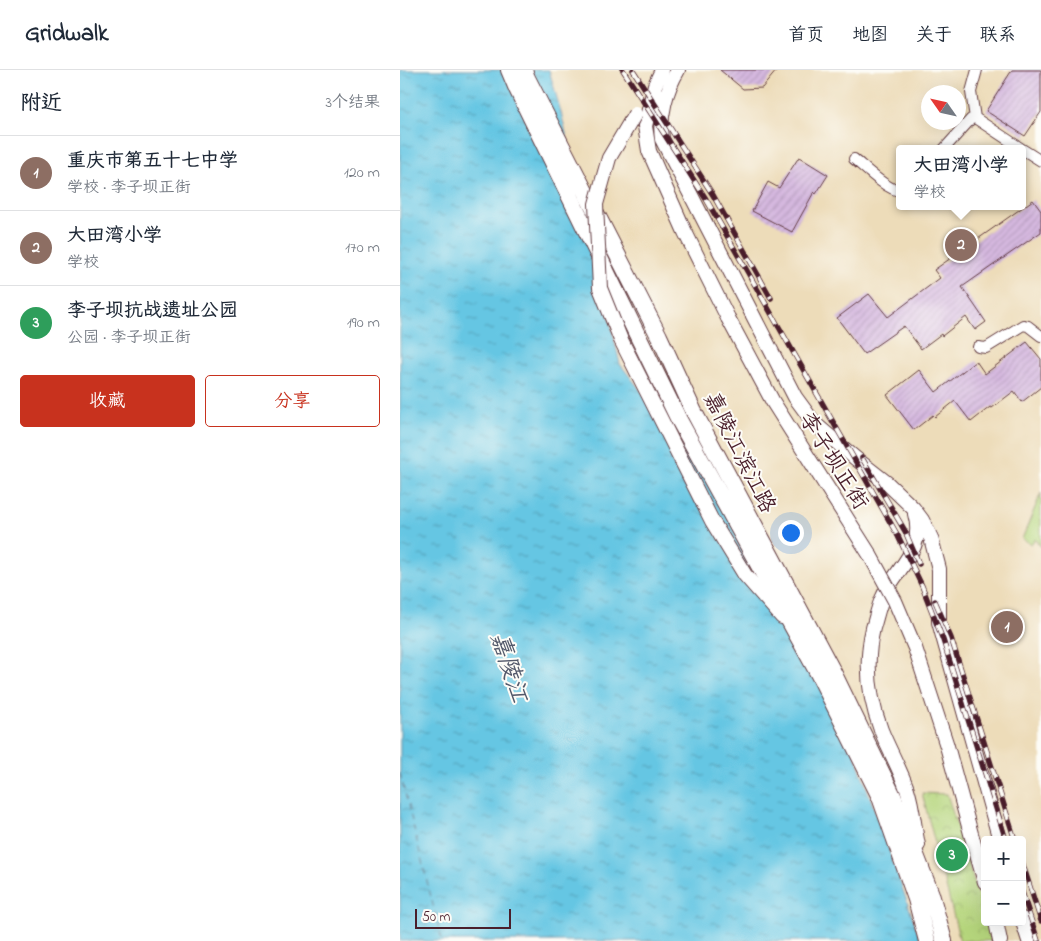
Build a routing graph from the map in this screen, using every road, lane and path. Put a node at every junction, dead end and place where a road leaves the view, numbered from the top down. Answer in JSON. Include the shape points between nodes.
{"nodes":[{"id":1,"x":510,"y":70,"type":"edge"},
{"id":2,"x":524,"y":70,"type":"edge"},
{"id":3,"x":662,"y":70,"type":"edge"},
{"id":4,"x":678,"y":70,"type":"edge"},
{"id":5,"x":977,"y":70,"type":"edge"},
{"id":6,"x":975,"y":118,"type":"junction"},
{"id":7,"x":948,"y":145,"type":"edge"},
{"id":8,"x":1016,"y":145,"type":"edge"},
{"id":9,"x":1026,"y":152,"type":"edge"},
{"id":10,"x":854,"y":159,"type":"dead end"},
{"id":11,"x":1041,"y":162,"type":"edge"},
{"id":12,"x":896,"y":191,"type":"edge"},
{"id":13,"x":1041,"y":336,"type":"edge"},
{"id":14,"x":978,"y":347,"type":"dead end"},
{"id":15,"x":913,"y":508,"type":"junction"},
{"id":16,"x":792,"y":628,"type":"junction"},
{"id":17,"x":999,"y":836,"type":"edge"},
{"id":18,"x":985,"y":881,"type":"edge"},
{"id":19,"x":931,"y":894,"type":"junction"},
{"id":20,"x":997,"y":926,"type":"edge"},
{"id":21,"x":1024,"y":926,"type":"edge"},
{"id":22,"x":927,"y":941,"type":"edge"},
{"id":23,"x":944,"y":941,"type":"edge"},
{"id":24,"x":1000,"y":941,"type":"edge"},
{"id":25,"x":1028,"y":941,"type":"edge"}],
"edges":[{"from":1,"to":16,"type":"main road","name":"嘉陵江滨江路","bridge":true,"via":[[678,418]]},
{"from":2,"to":19,"type":"main road","name":"嘉陵江滨江路","bridge":true,"via":[[694,412],[832,670],[893,796]]},
{"from":3,"to":16,"type":"main road","bridge":true,"via":[[609,158],[596,204],[600,288],[621,340],[712,521],[745,575]]},
{"from":3,"to":18,"type":"main road","name":"李子坝正街","bridge":true,"via":[[644,126],[649,151],[685,232],[773,402],[870,555],[895,601],[915,648]]},
{"from":4,"to":15,"type":"main road","name":"李子坝正街","via":[[664,105],[660,128],[662,139],[796,397],[814,423]]},
{"from":5,"to":6,"type":"street","via":[[971,92]]},
{"from":6,"to":7,"type":"street"},
{"from":6,"to":8,"type":"street"},
{"from":9,"to":11,"type":"street"},
{"from":10,"to":12,"type":"street"},
{"from":13,"to":14,"type":"street","via":[[1023,325],[986,348]]},
{"from":15,"to":17,"type":"main road","name":"李子坝正街","via":[[931,538],[939,569],[939,622]]},
{"from":15,"to":19,"type":"main road","via":[[918,525],[916,544],[881,600],[873,630],[870,693],[880,728],[907,790]]},
{"from":16,"to":22,"type":"main road","name":"嘉陵江滨江路","via":[[880,797],[916,899]]},
{"from":19,"to":23,"type":"main road","name":"嘉陵江滨江路"},
{"from":20,"to":24,"type":"main road"},
{"from":21,"to":25,"type":"main road"}]}
